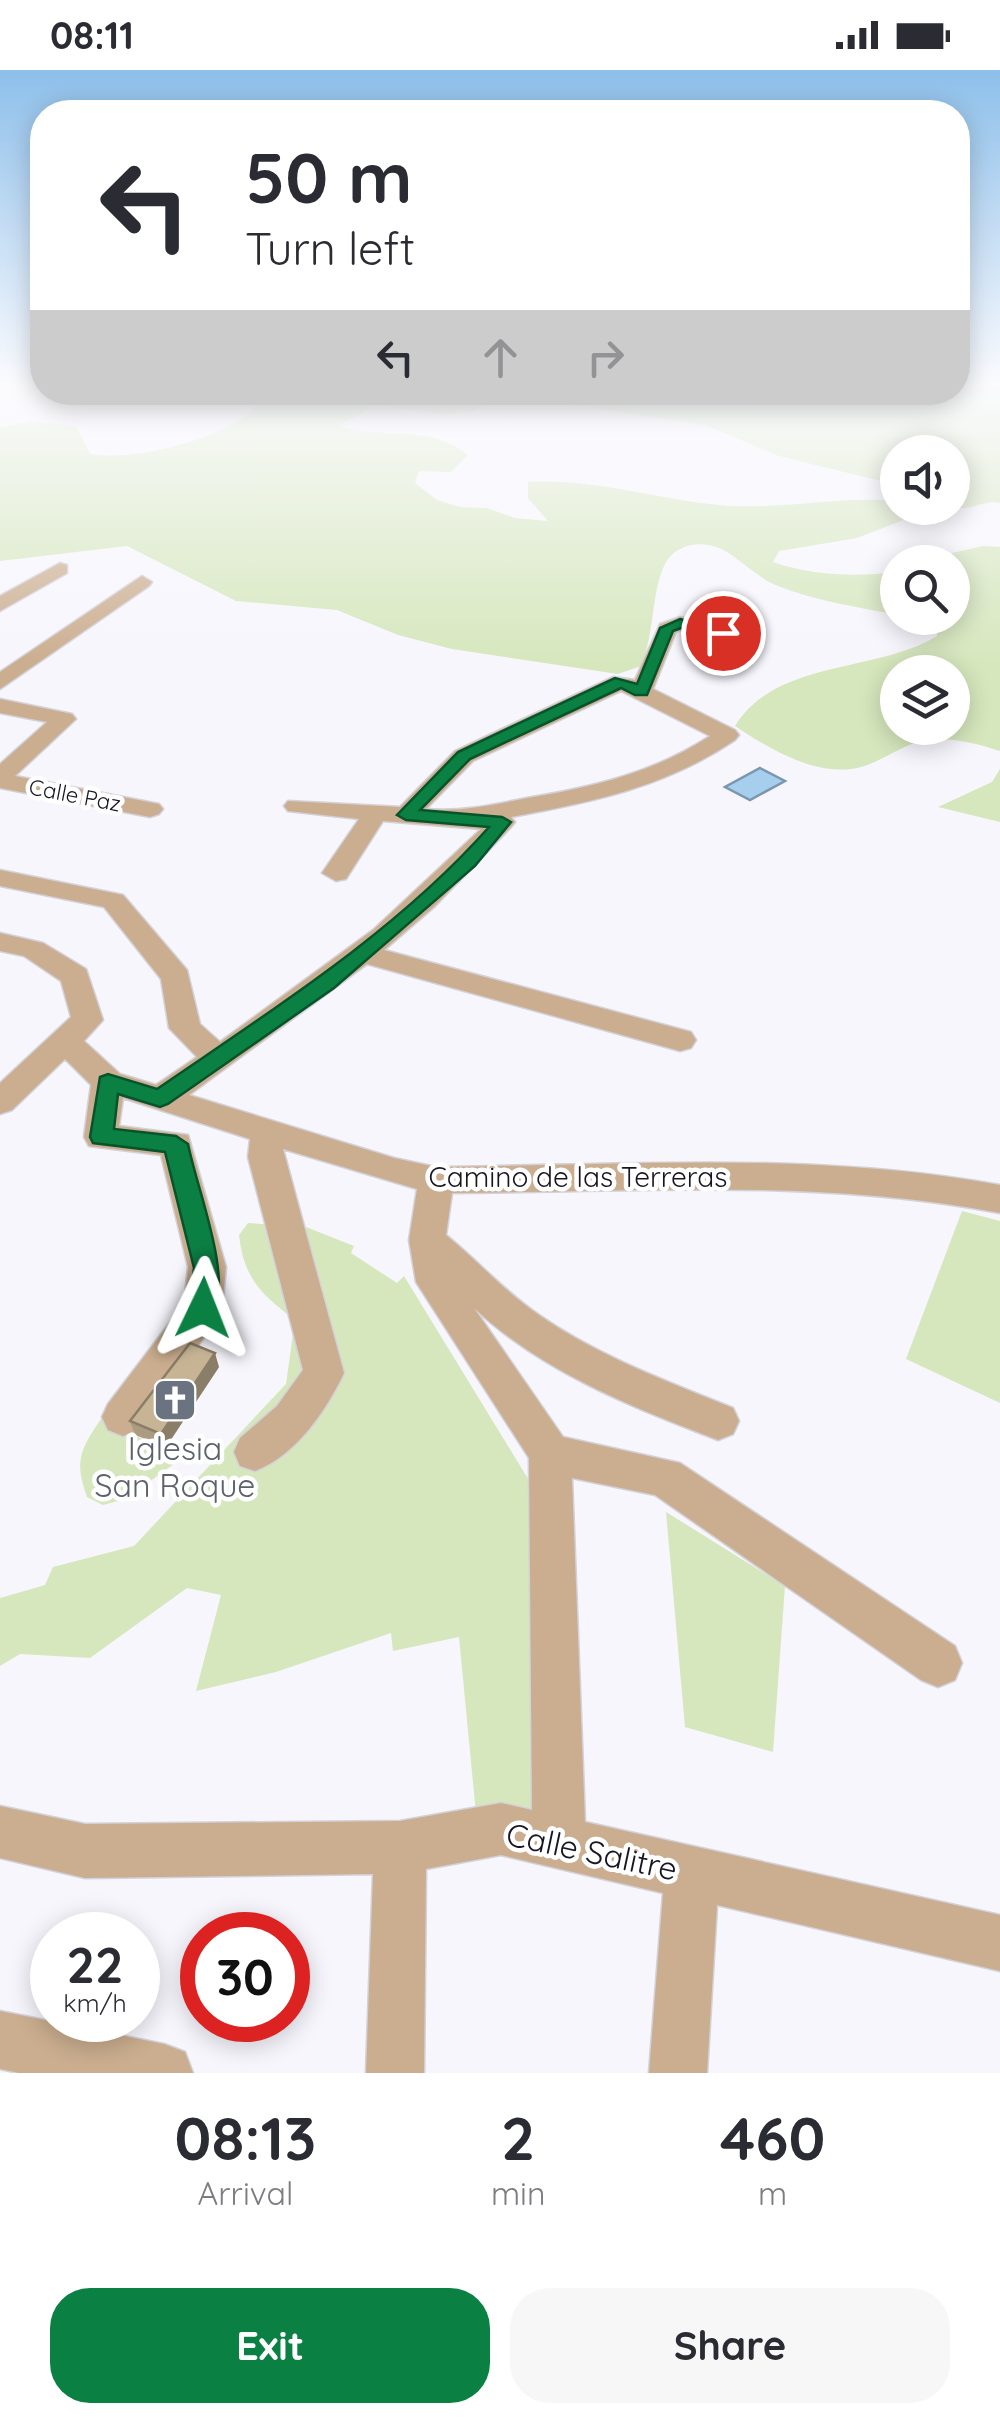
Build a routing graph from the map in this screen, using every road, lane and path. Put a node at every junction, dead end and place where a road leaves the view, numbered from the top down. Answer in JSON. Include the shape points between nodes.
{"nodes":[{"id":1,"x":60,"y":569,"type":"dead end"},
{"id":2,"x":142,"y":582,"type":"dead end"},
{"id":3,"x":0,"y":604,"type":"edge"},
{"id":4,"x":735,"y":661,"type":"dead end"},
{"id":5,"x":0,"y":682,"type":"edge"},
{"id":6,"x":641,"y":692,"type":"junction"},
{"id":7,"x":0,"y":706,"type":"edge"},
{"id":8,"x":0,"y":779,"type":"edge"},
{"id":9,"x":297,"y":806,"type":"dead end"},
{"id":10,"x":150,"y":809,"type":"dead end"},
{"id":11,"x":376,"y":812,"type":"junction"},
{"id":12,"x":406,"y":815,"type":"junction"},
{"id":13,"x":461,"y":819,"type":"junction"},
{"id":14,"x":336,"y":874,"type":"dead end"},
{"id":15,"x":0,"y":878,"type":"edge"},
{"id":16,"x":0,"y":942,"type":"edge"},
{"id":17,"x":361,"y":954,"type":"junction"},
{"id":18,"x":64,"y":1040,"type":"junction"},
{"id":19,"x":680,"y":1040,"type":"dead end"},
{"id":20,"x":218,"y":1058,"type":"junction"},
{"id":21,"x":108,"y":1082,"type":"junction"},
{"id":22,"x":160,"y":1098,"type":"junction"},
{"id":23,"x":0,"y":1102,"type":"edge"},
{"id":24,"x":268,"y":1132,"type":"junction"},
{"id":25,"x":436,"y":1180,"type":"junction"},
{"id":26,"x":1000,"y":1200,"type":"edge"},
{"id":27,"x":428,"y":1240,"type":"junction"},
{"id":28,"x":123,"y":1416,"type":"dead end"},
{"id":29,"x":718,"y":1421,"type":"dead end"},
{"id":30,"x":255,"y":1452,"type":"dead end"},
{"id":31,"x":550,"y":1454,"type":"junction"},
{"id":32,"x":938,"y":1663,"type":"dead end"},
{"id":33,"x":0,"y":1832,"type":"edge"},
{"id":34,"x":559,"y":1842,"type":"junction"},
{"id":35,"x":400,"y":1846,"type":"junction"},
{"id":36,"x":692,"y":1872,"type":"junction"},
{"id":37,"x":1000,"y":1943,"type":"edge"},
{"id":38,"x":0,"y":2040,"type":"edge"},
{"id":39,"x":164,"y":2073,"type":"edge"},
{"id":40,"x":395,"y":2073,"type":"edge"},
{"id":41,"x":678,"y":2073,"type":"edge"}],
"edges":[{"from":1,"to":3,"type":"street"},
{"from":2,"to":5,"type":"street"},
{"from":4,"to":6,"type":"street","via":[[723,633],[680,624],[667,628]]},
{"from":6,"to":12,"type":"street","via":[[621,682],[464,756]]},
{"from":6,"to":13,"type":"street","via":[[727,735],[695,760],[626,788]]},
{"from":7,"to":8,"type":"street","via":[[64,719]]},
{"from":8,"to":10,"type":"street","name":"Calle Paz"},
{"from":9,"to":11,"type":"street"},
{"from":11,"to":12,"type":"street"},
{"from":11,"to":14,"type":"street"},
{"from":12,"to":13,"type":"street"},
{"from":13,"to":17,"type":"street","via":[[502,822],[468,862]]},
{"from":15,"to":20,"type":"street","via":[[113,901],[176,977],[185,1028]]},
{"from":16,"to":18,"type":"street","via":[[33,949],[75,976],[87,1020]]},
{"from":17,"to":19,"type":"street"},
{"from":17,"to":20,"type":"street"},
{"from":18,"to":21,"type":"street","name":"Camino de las Terreras"},
{"from":18,"to":23,"type":"street"},
{"from":20,"to":22,"type":"street"},
{"from":21,"to":22,"type":"street","name":"Camino de las Terreras"},
{"from":21,"to":28,"type":"street","via":[[102,1137],[176,1144],[208,1268],[203,1308]]},
{"from":22,"to":24,"type":"street","name":"Camino de las Terreras"},
{"from":24,"to":25,"type":"street","name":"Camino de las Terreras"},
{"from":24,"to":30,"type":"street","via":[[264,1157],[324,1373],[292,1419]]},
{"from":25,"to":26,"type":"street","name":"Camino de las Terreras","via":[[810,1176],[927,1185]]},
{"from":25,"to":27,"type":"street"},
{"from":27,"to":29,"type":"street","via":[[501,1309],[555,1345]]},
{"from":27,"to":31,"type":"street","via":[[435,1282]]},
{"from":31,"to":32,"type":"street","via":[[665,1477]]},
{"from":31,"to":34,"type":"street"},
{"from":33,"to":35,"type":"street","name":"Calle Salitre","via":[[85,1851]]},
{"from":34,"to":35,"type":"street","name":"Calle Salitre","via":[[502,1829]]},
{"from":34,"to":36,"type":"street","name":"Calle Salitre"},
{"from":35,"to":40,"type":"street"},
{"from":36,"to":37,"type":"street","name":"Calle Salitre"},
{"from":36,"to":41,"type":"street"},
{"from":38,"to":39,"type":"street"}]}
